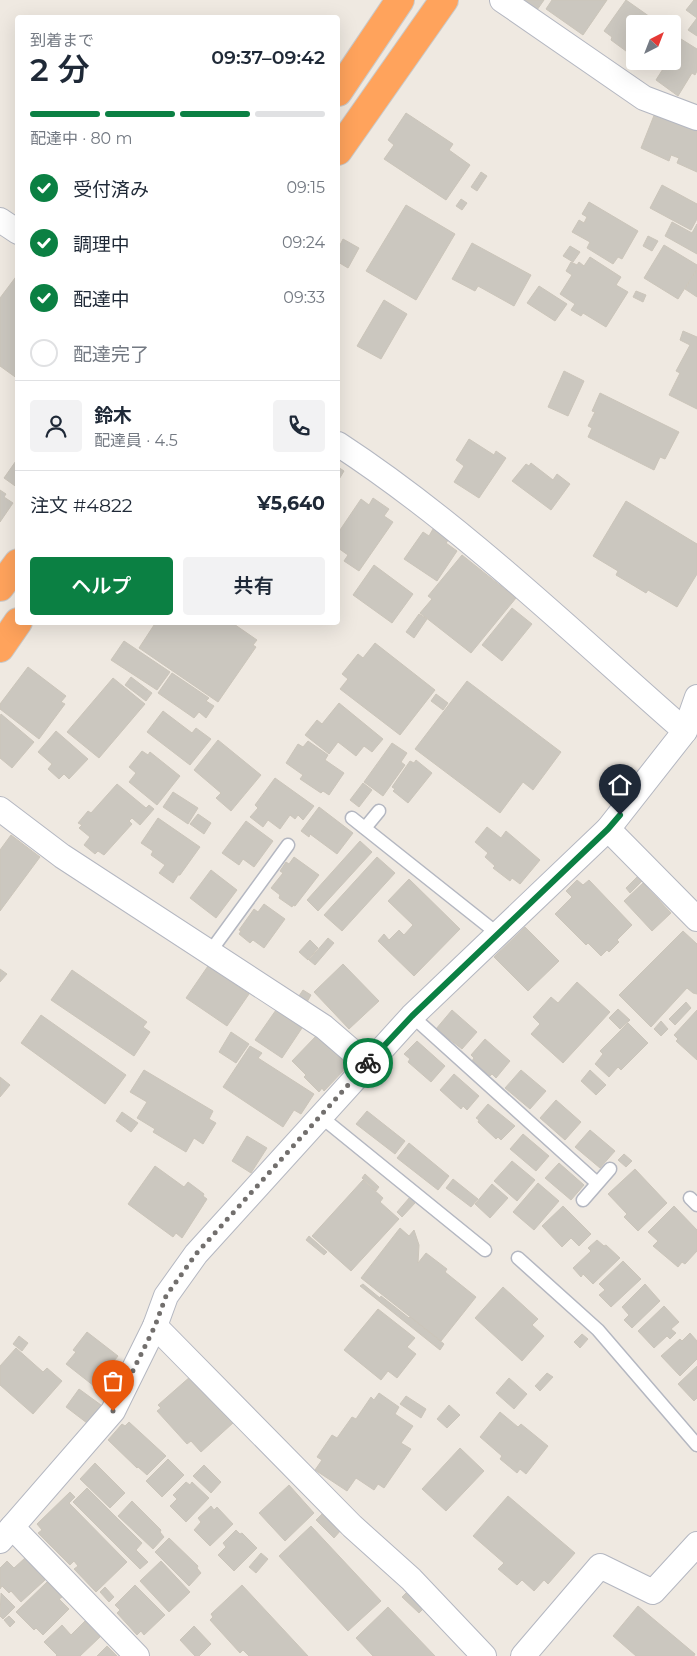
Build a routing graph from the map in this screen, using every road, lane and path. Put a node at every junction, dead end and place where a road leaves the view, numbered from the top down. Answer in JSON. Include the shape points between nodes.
{"nodes":[{"id":1,"x":400,"y":0,"type":"edge"},
{"id":2,"x":444,"y":0,"type":"edge"},
{"id":3,"x":502,"y":0,"type":"edge"},
{"id":4,"x":365,"y":52,"type":"junction"},
{"id":5,"x":340,"y":73,"type":"edge"},
{"id":6,"x":340,"y":89,"type":"edge"},
{"id":7,"x":697,"y":118,"type":"edge"},
{"id":8,"x":340,"y":148,"type":"edge"},
{"id":9,"x":0,"y":220,"type":"edge"},
{"id":10,"x":15,"y":230,"type":"edge"},
{"id":11,"x":340,"y":445,"type":"edge"},
{"id":12,"x":15,"y":566,"type":"edge"},
{"id":13,"x":0,"y":588,"type":"edge"},
{"id":14,"x":16,"y":625,"type":"edge"},
{"id":15,"x":0,"y":648,"type":"edge"},
{"id":16,"x":697,"y":697,"type":"edge"},
{"id":17,"x":685,"y":731,"type":"junction"},
{"id":18,"x":0,"y":809,"type":"edge"},
{"id":19,"x":379,"y":811,"type":"dead end"},
{"id":20,"x":352,"y":818,"type":"dead end"},
{"id":21,"x":366,"y":828,"type":"junction"},
{"id":22,"x":608,"y":829,"type":"junction"},
{"id":23,"x":288,"y":845,"type":"dead end"},
{"id":24,"x":697,"y":919,"type":"edge"},
{"id":25,"x":498,"y":934,"type":"junction"},
{"id":26,"x":210,"y":952,"type":"junction"},
{"id":27,"x":412,"y":1016,"type":"junction"},
{"id":28,"x":367,"y":1064,"type":"junction"},
{"id":29,"x":320,"y":1116,"type":"junction"},
{"id":30,"x":610,"y":1169,"type":"dead end"},
{"id":31,"x":597,"y":1183,"type":"junction"},
{"id":32,"x":583,"y":1200,"type":"dead end"},
{"id":33,"x":484,"y":1250,"type":"dead end"},
{"id":34,"x":518,"y":1258,"type":"dead end"},
{"id":35,"x":155,"y":1326,"type":"junction"},
{"id":36,"x":697,"y":1445,"type":"edge"},
{"id":37,"x":6,"y":1534,"type":"edge"},
{"id":38,"x":697,"y":1544,"type":"edge"},
{"id":39,"x":136,"y":1656,"type":"edge"},
{"id":40,"x":484,"y":1656,"type":"edge"},
{"id":41,"x":523,"y":1656,"type":"edge"}],
"edges":[{"from":1,"to":4,"type":"highway"},
{"from":2,"to":8,"type":"highway"},
{"from":3,"to":7,"type":"street","via":[[644,98]]},
{"from":4,"to":5,"type":"lane"},
{"from":4,"to":6,"type":"highway"},
{"from":9,"to":10,"type":"street"},
{"from":11,"to":17,"type":"street","via":[[381,472],[474,546]]},
{"from":12,"to":13,"type":"highway"},
{"from":14,"to":15,"type":"highway"},
{"from":16,"to":17,"type":"street"},
{"from":17,"to":22,"type":"street"},
{"from":18,"to":26,"type":"street","via":[[62,856]]},
{"from":19,"to":21,"type":"lane"},
{"from":20,"to":21,"type":"lane"},
{"from":21,"to":25,"type":"lane"},
{"from":22,"to":24,"type":"street"},
{"from":22,"to":25,"type":"street"},
{"from":23,"to":26,"type":"lane"},
{"from":25,"to":27,"type":"street"},
{"from":26,"to":28,"type":"street","via":[[324,1027]]},
{"from":27,"to":28,"type":"street"},
{"from":27,"to":31,"type":"lane"},
{"from":28,"to":29,"type":"street"},
{"from":29,"to":33,"type":"lane"},
{"from":29,"to":35,"type":"street","via":[[196,1254],[166,1296]]},
{"from":30,"to":31,"type":"lane"},
{"from":31,"to":32,"type":"lane"},
{"from":34,"to":36,"type":"lane","via":[[598,1330]]},
{"from":35,"to":37,"type":"street","via":[[113,1411]]},
{"from":35,"to":40,"type":"street","via":[[352,1526],[411,1578]]},
{"from":37,"to":39,"type":"street"},
{"from":38,"to":41,"type":"street","via":[[653,1592],[600,1566]]}]}
